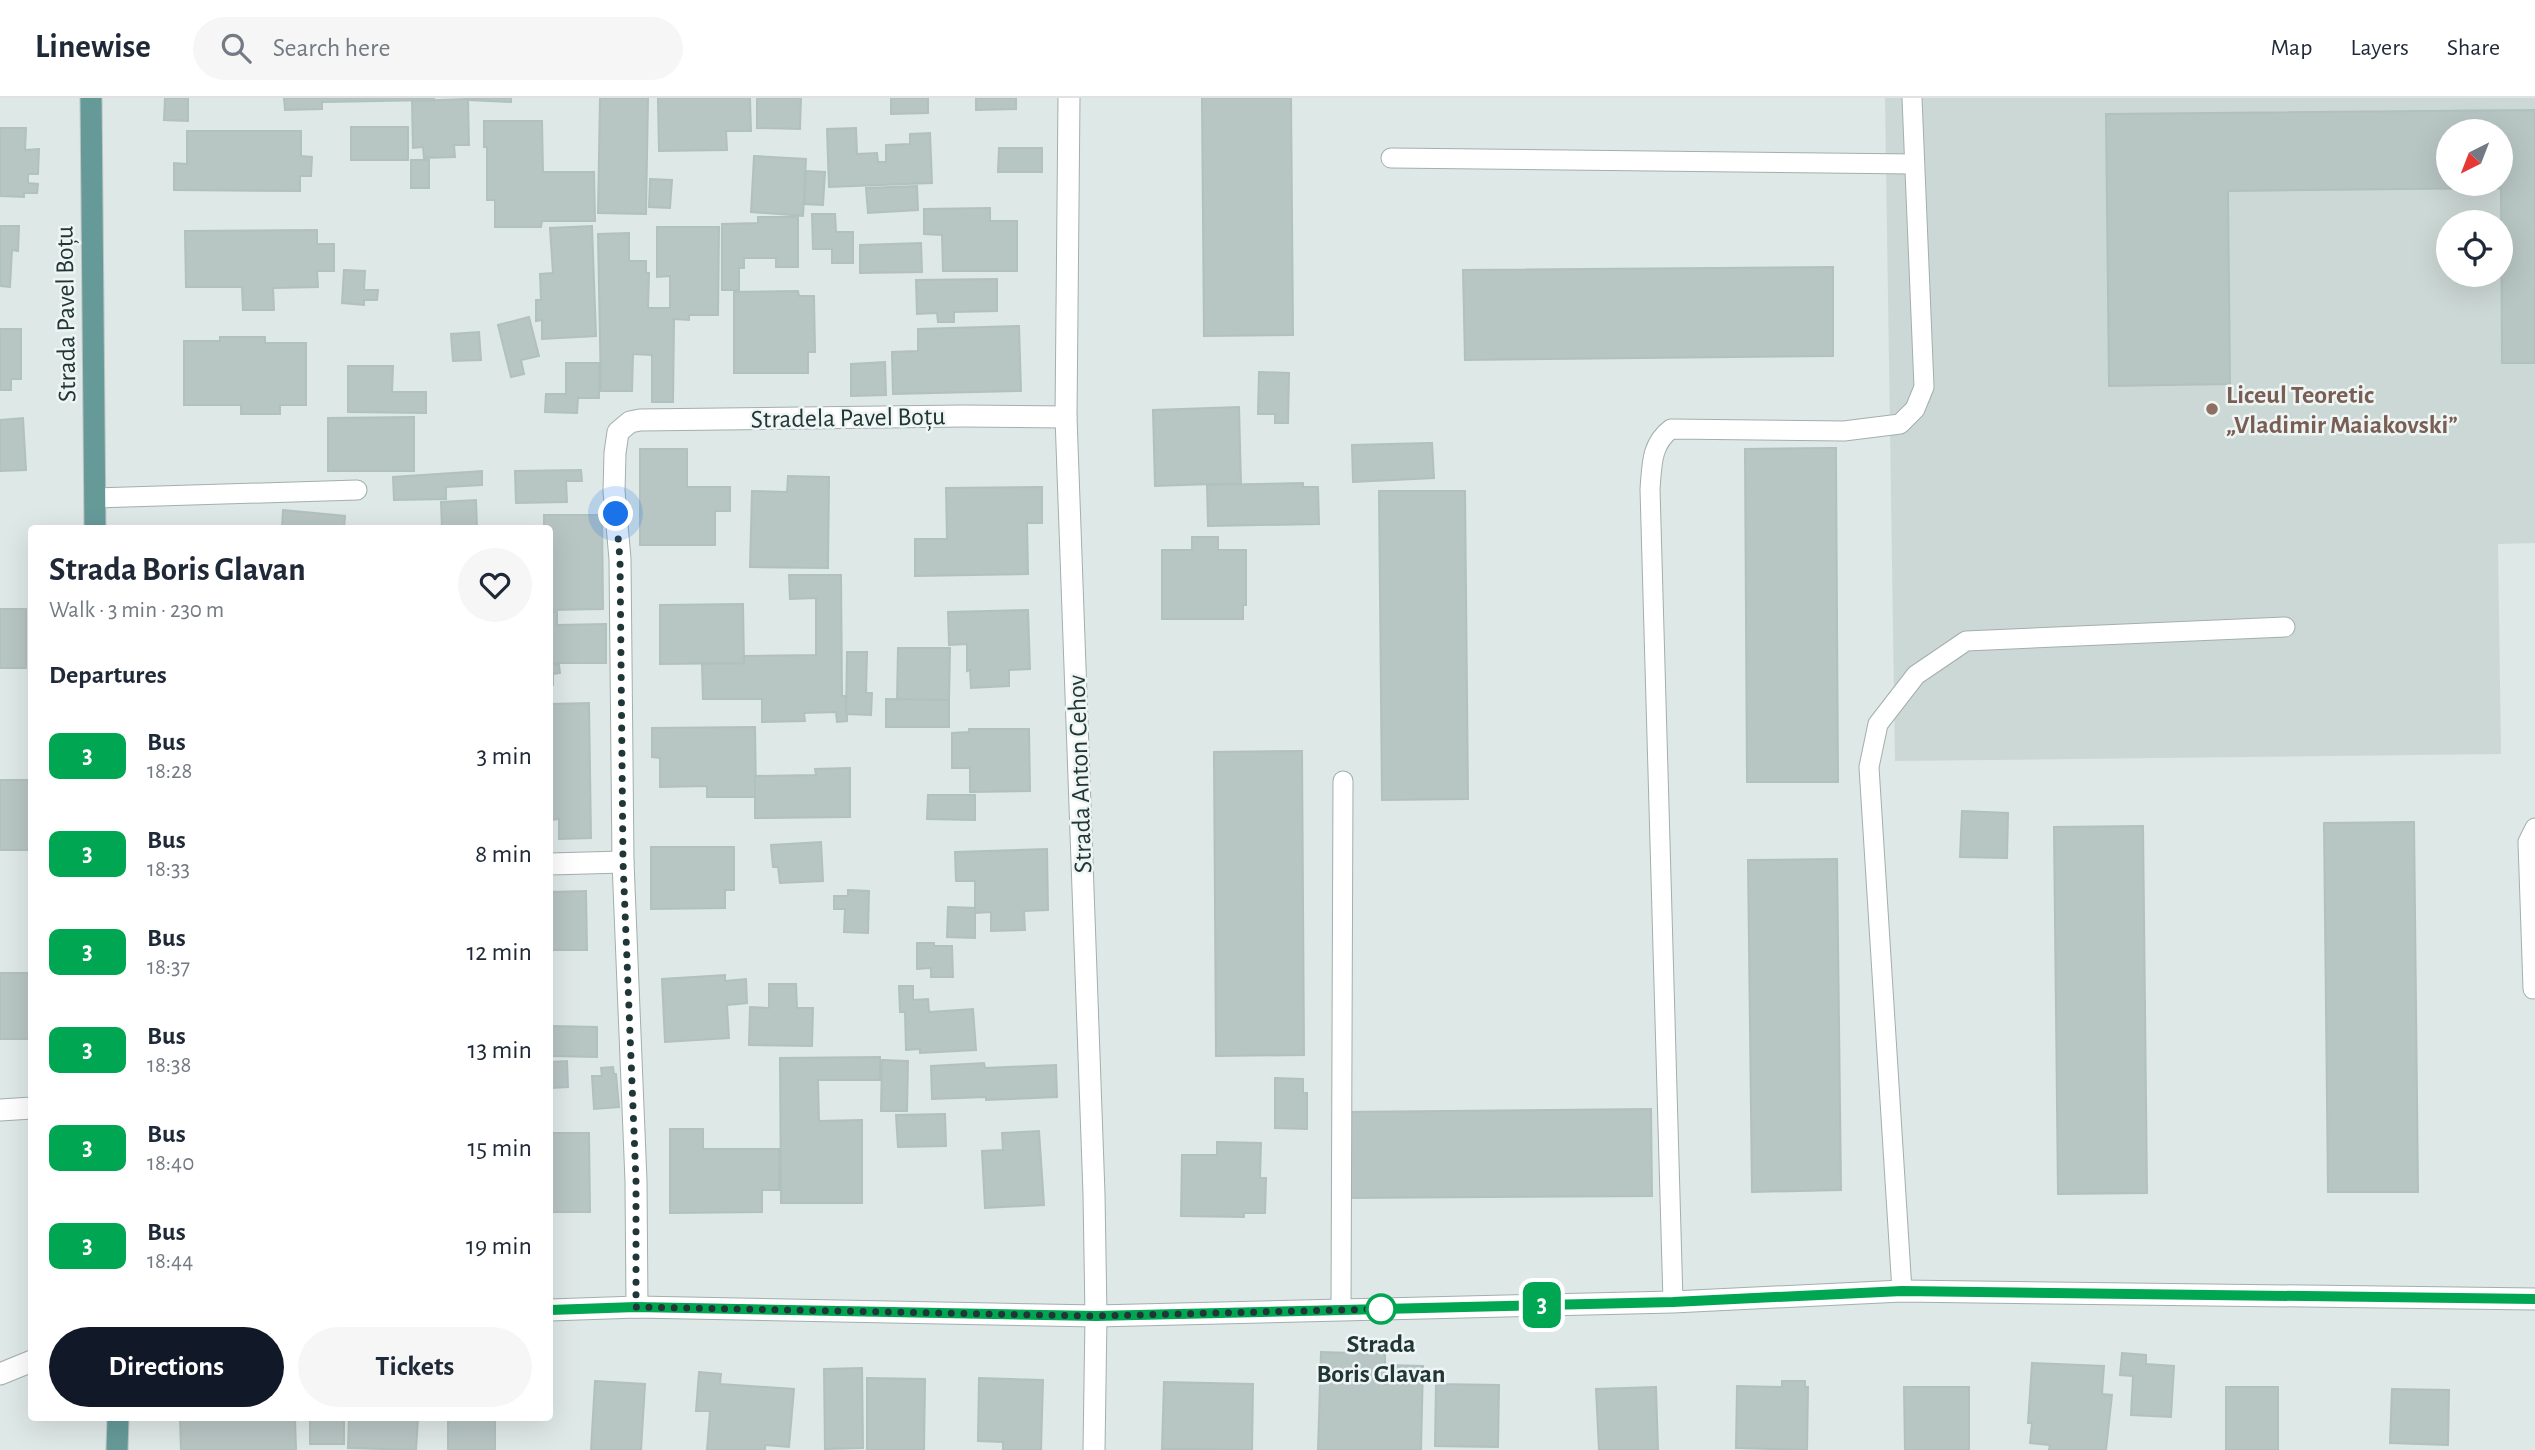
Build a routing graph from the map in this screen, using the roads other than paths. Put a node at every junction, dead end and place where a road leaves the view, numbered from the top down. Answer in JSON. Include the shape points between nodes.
{"nodes":[{"id":1,"x":90,"y":98,"type":"edge"},
{"id":2,"x":1069,"y":98,"type":"edge"},
{"id":3,"x":1912,"y":98,"type":"edge"},
{"id":4,"x":1391,"y":158,"type":"dead end"},
{"id":5,"x":1914,"y":164,"type":"junction"},
{"id":6,"x":1066,"y":417,"type":"junction"},
{"id":7,"x":356,"y":490,"type":"dead end"},
{"id":8,"x":95,"y":498,"type":"junction"},
{"id":9,"x":95,"y":525,"type":"edge"},
{"id":10,"x":2285,"y":627,"type":"dead end"},
{"id":11,"x":1343,"y":781,"type":"dead end"},
{"id":12,"x":2535,"y":828,"type":"edge"},
{"id":13,"x":623,"y":862,"type":"junction"},
{"id":14,"x":553,"y":864,"type":"edge"},
{"id":15,"x":2533,"y":989,"type":"dead end"},
{"id":16,"x":28,"y":1108,"type":"edge"},
{"id":17,"x":0,"y":1110,"type":"edge"},
{"id":18,"x":1902,"y":1291,"type":"junction"},
{"id":19,"x":2535,"y":1298,"type":"edge"},
{"id":20,"x":1673,"y":1302,"type":"junction"},
{"id":21,"x":636,"y":1307,"type":"junction"},
{"id":22,"x":553,"y":1310,"type":"edge"},
{"id":23,"x":1340,"y":1310,"type":"junction"},
{"id":24,"x":1096,"y":1316,"type":"junction"},
{"id":25,"x":28,"y":1363,"type":"edge"},
{"id":26,"x":0,"y":1374,"type":"edge"},
{"id":27,"x":118,"y":1421,"type":"edge"},
{"id":28,"x":117,"y":1450,"type":"edge"},
{"id":29,"x":1094,"y":1450,"type":"edge"}],
"edges":[{"from":1,"to":8,"type":"main road","name":"Strada Pavel Boțu"},
{"from":2,"to":6,"type":"street","name":"Strada Anton Cehov"},
{"from":3,"to":5,"type":"lane"},
{"from":4,"to":5,"type":"lane"},
{"from":5,"to":20,"type":"lane","via":[[1924,387],[1915,409],[1900,424],[1844,431],[1671,429],[1660,437],[1654,450],[1650,489]]},
{"from":6,"to":13,"type":"street","name":"Stradela Pavel Boțu","via":[[963,416],[623,430],[614,491],[620,559]]},
{"from":6,"to":24,"type":"street","name":"Strada Anton Cehov"},
{"from":7,"to":8,"type":"lane"},
{"from":8,"to":9,"type":"main road","name":"Strada Pavel Boțu"},
{"from":10,"to":18,"type":"lane","via":[[1966,641],[1916,675],[1878,724],[1869,767]]},
{"from":11,"to":23,"type":"lane"},
{"from":12,"to":15,"type":"lane","via":[[2528,842]]},
{"from":13,"to":14,"type":"street"},
{"from":13,"to":21,"type":"street","name":"Stradela Pavel Boțu","via":[[636,1181]]},
{"from":16,"to":17,"type":"street"},
{"from":18,"to":19,"type":"street"},
{"from":18,"to":20,"type":"street"},
{"from":20,"to":23,"type":"street"},
{"from":21,"to":22,"type":"street"},
{"from":21,"to":24,"type":"street"},
{"from":23,"to":24,"type":"street"},
{"from":24,"to":29,"type":"street","name":"Strada Anton Cehov"},
{"from":25,"to":26,"type":"street"},
{"from":27,"to":28,"type":"main road"}]}
